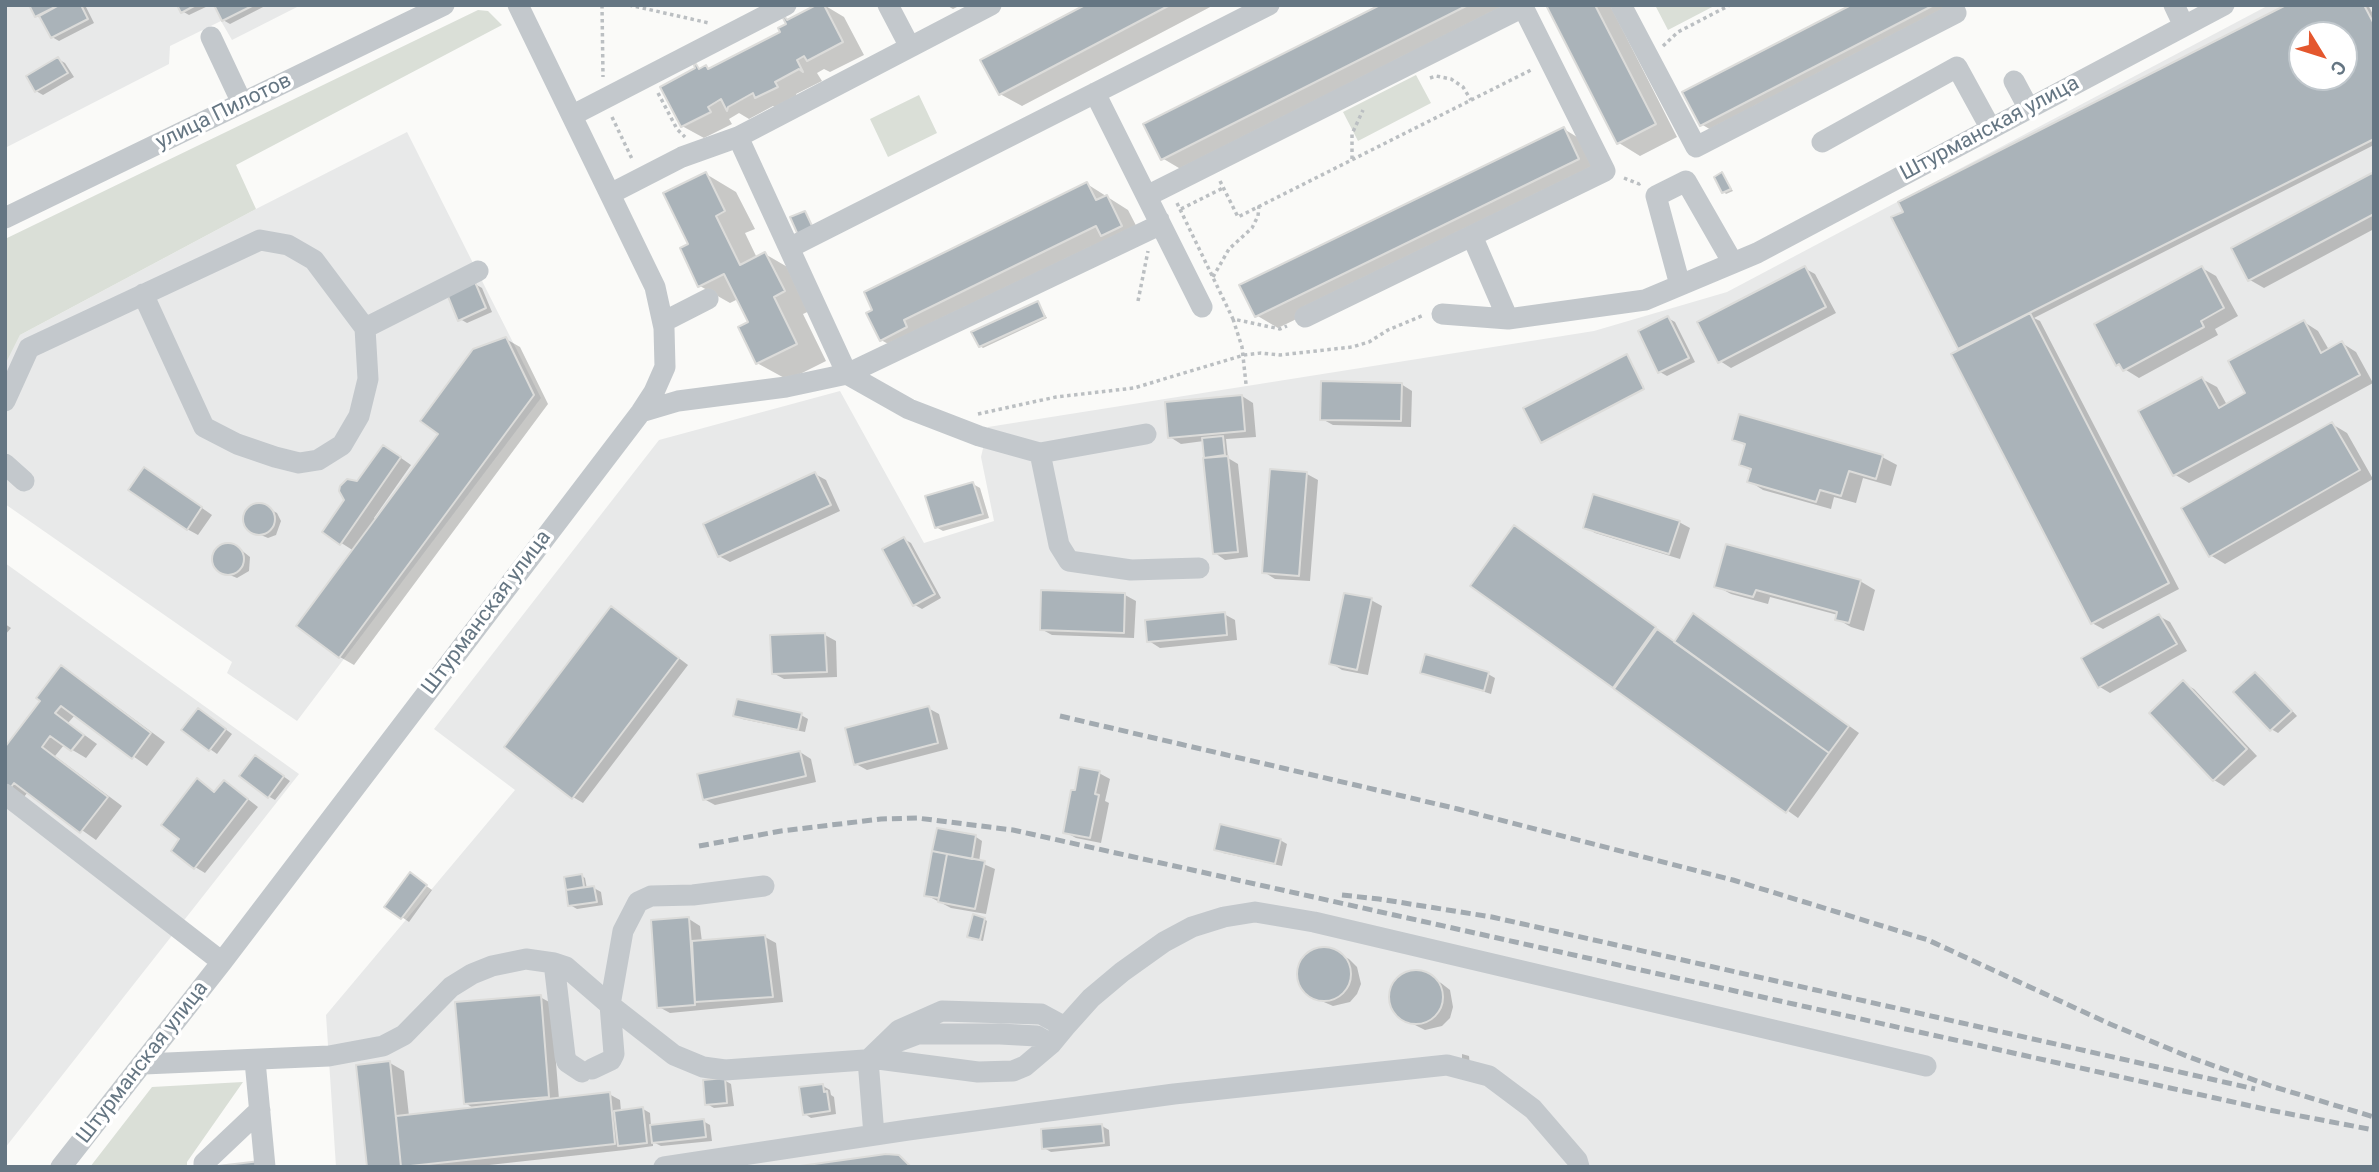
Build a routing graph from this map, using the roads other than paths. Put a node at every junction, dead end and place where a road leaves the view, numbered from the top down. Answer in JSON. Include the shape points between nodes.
{"nodes":[{"id":1,"x":444,"y":5,"type":"edge"},
{"id":2,"x":518,"y":5,"type":"edge"},
{"id":3,"x":786,"y":5,"type":"edge"},
{"id":4,"x":888,"y":5,"type":"edge"},
{"id":5,"x":991,"y":5,"type":"edge"},
{"id":6,"x":1269,"y":5,"type":"edge"},
{"id":7,"x":1621,"y":5,"type":"edge"},
{"id":8,"x":1952,"y":5,"type":"edge"},
{"id":9,"x":2174,"y":5,"type":"edge"},
{"id":10,"x":2224,"y":5,"type":"edge"},
{"id":11,"x":1523,"y":6,"type":"edge"},
{"id":12,"x":2184,"y":26,"type":"junction"},
{"id":13,"x":211,"y":37,"type":"dead end"},
{"id":14,"x":910,"y":47,"type":"junction"},
{"id":15,"x":2014,"y":81,"type":"dead end"},
{"id":16,"x":1095,"y":93,"type":"junction"},
{"id":17,"x":242,"y":103,"type":"junction"},
{"id":18,"x":2029,"y":109,"type":"junction"},
{"id":19,"x":573,"y":115,"type":"junction"},
{"id":20,"x":1991,"y":129,"type":"junction"},
{"id":21,"x":738,"y":137,"type":"junction"},
{"id":22,"x":1822,"y":142,"type":"dead end"},
{"id":23,"x":610,"y":194,"type":"junction"},
{"id":24,"x":1147,"y":196,"type":"junction"},
{"id":25,"x":5,"y":218,"type":"edge"},
{"id":26,"x":1156,"y":224,"type":"junction"},
{"id":27,"x":1472,"y":236,"type":"junction"},
{"id":28,"x":789,"y":248,"type":"junction"},
{"id":29,"x":1734,"y":263,"type":"junction"},
{"id":30,"x":478,"y":271,"type":"dead end"},
{"id":31,"x":1680,"y":285,"type":"junction"},
{"id":32,"x":143,"y":295,"type":"junction"},
{"id":33,"x":708,"y":299,"type":"dead end"},
{"id":34,"x":1202,"y":307,"type":"dead end"},
{"id":35,"x":1442,"y":314,"type":"road end"},
{"id":36,"x":1305,"y":317,"type":"road end"},
{"id":37,"x":1508,"y":319,"type":"junction"},
{"id":38,"x":663,"y":322,"type":"junction"},
{"id":39,"x":365,"y":328,"type":"junction"},
{"id":40,"x":847,"y":374,"type":"junction"},
{"id":41,"x":5,"y":401,"type":"edge"},
{"id":42,"x":641,"y":412,"type":"junction"},
{"id":43,"x":1146,"y":434,"type":"dead end"},
{"id":44,"x":1040,"y":453,"type":"junction"},
{"id":45,"x":5,"y":464,"type":"edge"},
{"id":46,"x":24,"y":481,"type":"dead end"},
{"id":47,"x":1199,"y":568,"type":"dead end"},
{"id":48,"x":5,"y":794,"type":"edge"},
{"id":49,"x":764,"y":886,"type":"dead end"},
{"id":50,"x":222,"y":962,"type":"junction"},
{"id":51,"x":554,"y":963,"type":"junction"},
{"id":52,"x":610,"y":1005,"type":"junction"},
{"id":53,"x":1058,"y":1035,"type":"junction"},
{"id":54,"x":868,"y":1060,"type":"junction"},
{"id":55,"x":255,"y":1061,"type":"junction"},
{"id":56,"x":144,"y":1064,"type":"junction"},
{"id":57,"x":1926,"y":1066,"type":"dead end"},
{"id":58,"x":260,"y":1110,"type":"junction"},
{"id":59,"x":874,"y":1135,"type":"junction"},
{"id":60,"x":61,"y":1167,"type":"edge"},
{"id":61,"x":204,"y":1167,"type":"edge"},
{"id":62,"x":264,"y":1167,"type":"edge"},
{"id":63,"x":664,"y":1167,"type":"edge"},
{"id":64,"x":1579,"y":1167,"type":"edge"}],
"edges":[{"from":1,"to":17,"type":"street","name":"улица Пилотов"},
{"from":2,"to":19,"type":"street","name":"Штурманская улица"},
{"from":3,"to":19,"type":"street"},
{"from":4,"to":14,"type":"street"},
{"from":5,"to":14,"type":"street"},
{"from":6,"to":16,"type":"street"},
{"from":7,"to":8,"type":"street","via":[[1696,147],[1956,13]]},
{"from":9,"to":12,"type":"street"},
{"from":10,"to":12,"type":"street","name":"Штурманская улица"},
{"from":11,"to":24,"type":"street"},
{"from":11,"to":27,"type":"street","via":[[1605,171]]},
{"from":12,"to":18,"type":"street","name":"Штурманская улица"},
{"from":13,"to":17,"type":"street"},
{"from":14,"to":21,"type":"street"},
{"from":15,"to":18,"type":"street"},
{"from":16,"to":24,"type":"street"},
{"from":16,"to":28,"type":"street"},
{"from":17,"to":25,"type":"street","name":"улица Пилотов"},
{"from":18,"to":20,"type":"street","name":"Штурманская улица"},
{"from":19,"to":23,"type":"street","name":"Штурманская улица"},
{"from":20,"to":22,"type":"street","via":[[1957,67]]},
{"from":20,"to":29,"type":"street","name":"Штурманская улица"},
{"from":21,"to":23,"type":"street","via":[[682,157]]},
{"from":21,"to":28,"type":"street"},
{"from":23,"to":38,"type":"street","name":"Штурманская улица","via":[[655,287]]},
{"from":24,"to":26,"type":"street"},
{"from":26,"to":34,"type":"street"},
{"from":26,"to":40,"type":"street"},
{"from":27,"to":36,"type":"street"},
{"from":27,"to":37,"type":"street"},
{"from":28,"to":40,"type":"street"},
{"from":29,"to":31,"type":"street","name":"Штурманская улица"},
{"from":29,"to":31,"type":"street","via":[[1686,181],[1656,196]]},
{"from":30,"to":39,"type":"street"},
{"from":31,"to":37,"type":"street","name":"Штурманская улица","via":[[1645,300]]},
{"from":32,"to":39,"type":"street","via":[[260,240],[288,245],[314,260]]},
{"from":32,"to":39,"type":"street","via":[[204,427],[237,444],[299,463],[318,460],[342,444],[359,416],[368,379]]},
{"from":32,"to":41,"type":"street","via":[[29,348]]},
{"from":33,"to":38,"type":"street"},
{"from":35,"to":37,"type":"street","name":"Штурманская улица"},
{"from":38,"to":42,"type":"street","name":"Штурманская улица","via":[[665,367]]},
{"from":40,"to":42,"type":"street","via":[[678,401]]},
{"from":40,"to":44,"type":"street","via":[[909,409]]},
{"from":42,"to":50,"type":"street","name":"Штурманская улица"},
{"from":43,"to":44,"type":"street"},
{"from":44,"to":47,"type":"street","via":[[1059,545],[1069,561],[1131,570]]},
{"from":45,"to":46,"type":"street"},
{"from":48,"to":50,"type":"street"},
{"from":49,"to":52,"type":"street","via":[[651,896],[638,902],[623,931]]},
{"from":50,"to":56,"type":"street","name":"Штурманская улица"},
{"from":51,"to":52,"type":"street","via":[[566,967]]},
{"from":51,"to":52,"type":"street","via":[[567,1062],[587,1070],[611,1060]]},
{"from":51,"to":55,"type":"street","via":[[526,959],[472,974],[450,987],[404,1035],[383,1046],[329,1056]]},
{"from":52,"to":54,"type":"street","via":[[674,1055],[703,1066],[725,1070]]},
{"from":53,"to":54,"type":"street","via":[[1025,1066],[1013,1071],[978,1072]]},
{"from":53,"to":54,"type":"street","via":[[1041,1014],[942,1011],[899,1030]]},
{"from":53,"to":57,"type":"street","via":[[1091,998],[1164,942],[1192,927],[1255,912],[1378,936]]},
{"from":54,"to":59,"type":"street"},
{"from":55,"to":56,"type":"street"},
{"from":55,"to":58,"type":"street"},
{"from":56,"to":60,"type":"street","name":"Штурманская улица"},
{"from":58,"to":61,"type":"street"},
{"from":58,"to":62,"type":"street"},
{"from":59,"to":63,"type":"street"},
{"from":59,"to":64,"type":"street","via":[[1174,1094],[1459,1067],[1489,1076],[1533,1109]]}]}
